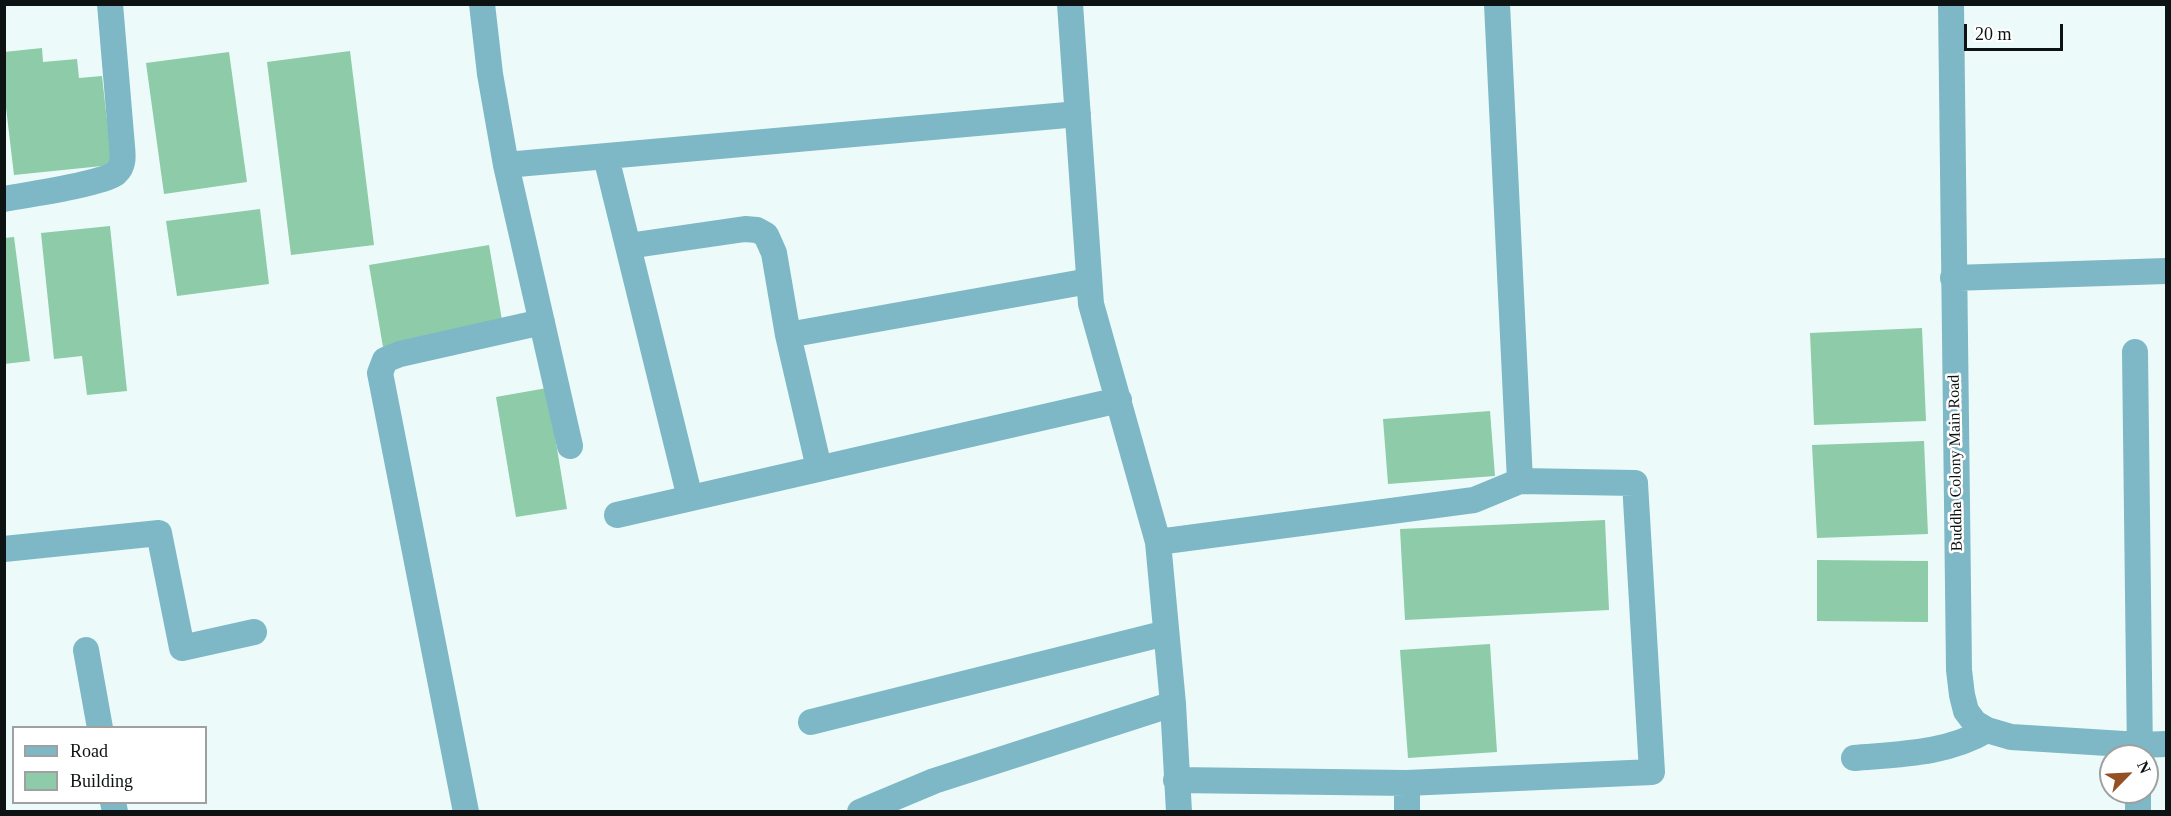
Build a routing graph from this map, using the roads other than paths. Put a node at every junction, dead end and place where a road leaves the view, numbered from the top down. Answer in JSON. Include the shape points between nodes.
{"nodes":[{"id":1,"x":110,"y":4,"type":"edge"},
{"id":2,"x":482,"y":4,"type":"edge"},
{"id":3,"x":1070,"y":4,"type":"edge"},
{"id":4,"x":1497,"y":4,"type":"edge"},
{"id":5,"x":1950,"y":4,"type":"edge"},
{"id":6,"x":1078,"y":114,"type":"junction"},
{"id":7,"x":606,"y":156,"type":"junction"},
{"id":8,"x":506,"y":165,"type":"junction"},
{"id":9,"x":4,"y":199,"type":"edge"},
{"id":10,"x":628,"y":246,"type":"junction"},
{"id":11,"x":2166,"y":271,"type":"edge"},
{"id":12,"x":1953,"y":278,"type":"junction"},
{"id":13,"x":1089,"y":281,"type":"junction"},
{"id":14,"x":542,"y":322,"type":"junction"},
{"id":15,"x":788,"y":335,"type":"junction"},
{"id":16,"x":2136,"y":352,"type":"dead end"},
{"id":17,"x":1119,"y":400,"type":"junction"},
{"id":18,"x":570,"y":446,"type":"dead end"},
{"id":19,"x":819,"y":468,"type":"junction"},
{"id":20,"x":1520,"y":481,"type":"junction"},
{"id":21,"x":690,"y":498,"type":"junction"},
{"id":22,"x":617,"y":515,"type":"dead end"},
{"id":23,"x":1158,"y":542,"type":"junction"},
{"id":24,"x":4,"y":549,"type":"edge"},
{"id":25,"x":254,"y":632,"type":"dead end"},
{"id":26,"x":1166,"y":633,"type":"junction"},
{"id":27,"x":86,"y":650,"type":"dead end"},
{"id":28,"x":1173,"y":704,"type":"junction"},
{"id":29,"x":811,"y":722,"type":"dead end"},
{"id":30,"x":100,"y":726,"type":"edge"},
{"id":31,"x":1987,"y":730,"type":"junction"},
{"id":32,"x":2140,"y":744,"type":"edge"},
{"id":33,"x":2099,"y":747,"type":"edge"},
{"id":34,"x":1854,"y":758,"type":"dead end"},
{"id":35,"x":1176,"y":780,"type":"junction"},
{"id":36,"x":1407,"y":783,"type":"junction"},
{"id":37,"x":466,"y":812,"type":"edge"},
{"id":38,"x":860,"y":812,"type":"edge"},
{"id":39,"x":1179,"y":812,"type":"edge"},
{"id":40,"x":1407,"y":812,"type":"edge"}],
"edges":[{"from":1,"to":9,"type":"street","via":[[123,159],[120,167],[98,180]]},
{"from":2,"to":8,"type":"street"},
{"from":3,"to":6,"type":"street"},
{"from":4,"to":20,"type":"street"},
{"from":5,"to":12,"type":"street","name":"Buddha Colony Main Road"},
{"from":6,"to":7,"type":"street"},
{"from":6,"to":13,"type":"street"},
{"from":7,"to":8,"type":"street"},
{"from":7,"to":10,"type":"street"},
{"from":8,"to":14,"type":"street"},
{"from":10,"to":15,"type":"street","via":[[744,229],[766,235],[774,252]]},
{"from":10,"to":21,"type":"street"},
{"from":11,"to":12,"type":"street"},
{"from":12,"to":31,"type":"street","name":"Buddha Colony Main Road","via":[[1959,670],[1966,711]]},
{"from":13,"to":15,"type":"street"},
{"from":13,"to":17,"type":"street","via":[[1091,304]]},
{"from":14,"to":18,"type":"street"},
{"from":14,"to":37,"type":"street","via":[[400,354],[385,360],[380,373]]},
{"from":15,"to":19,"type":"street"},
{"from":16,"to":32,"type":"street"},
{"from":17,"to":19,"type":"street"},
{"from":17,"to":23,"type":"street"},
{"from":19,"to":21,"type":"street"},
{"from":20,"to":23,"type":"street","via":[[1474,500]]},
{"from":20,"to":36,"type":"street","via":[[1635,483],[1652,772]]},
{"from":21,"to":22,"type":"street"},
{"from":23,"to":26,"type":"street"},
{"from":24,"to":25,"type":"street","via":[[159,533],[182,648]]},
{"from":26,"to":28,"type":"street"},
{"from":26,"to":29,"type":"street"},
{"from":27,"to":30,"type":"street"},
{"from":28,"to":35,"type":"street"},
{"from":28,"to":38,"type":"street","via":[[934,781]]},
{"from":31,"to":33,"type":"street","name":"Buddha Colony Main Road","via":[[2012,737]]},
{"from":31,"to":34,"type":"street","via":[[1970,740],[1928,751]]},
{"from":35,"to":36,"type":"street"},
{"from":35,"to":39,"type":"street"},
{"from":36,"to":40,"type":"street"}]}
